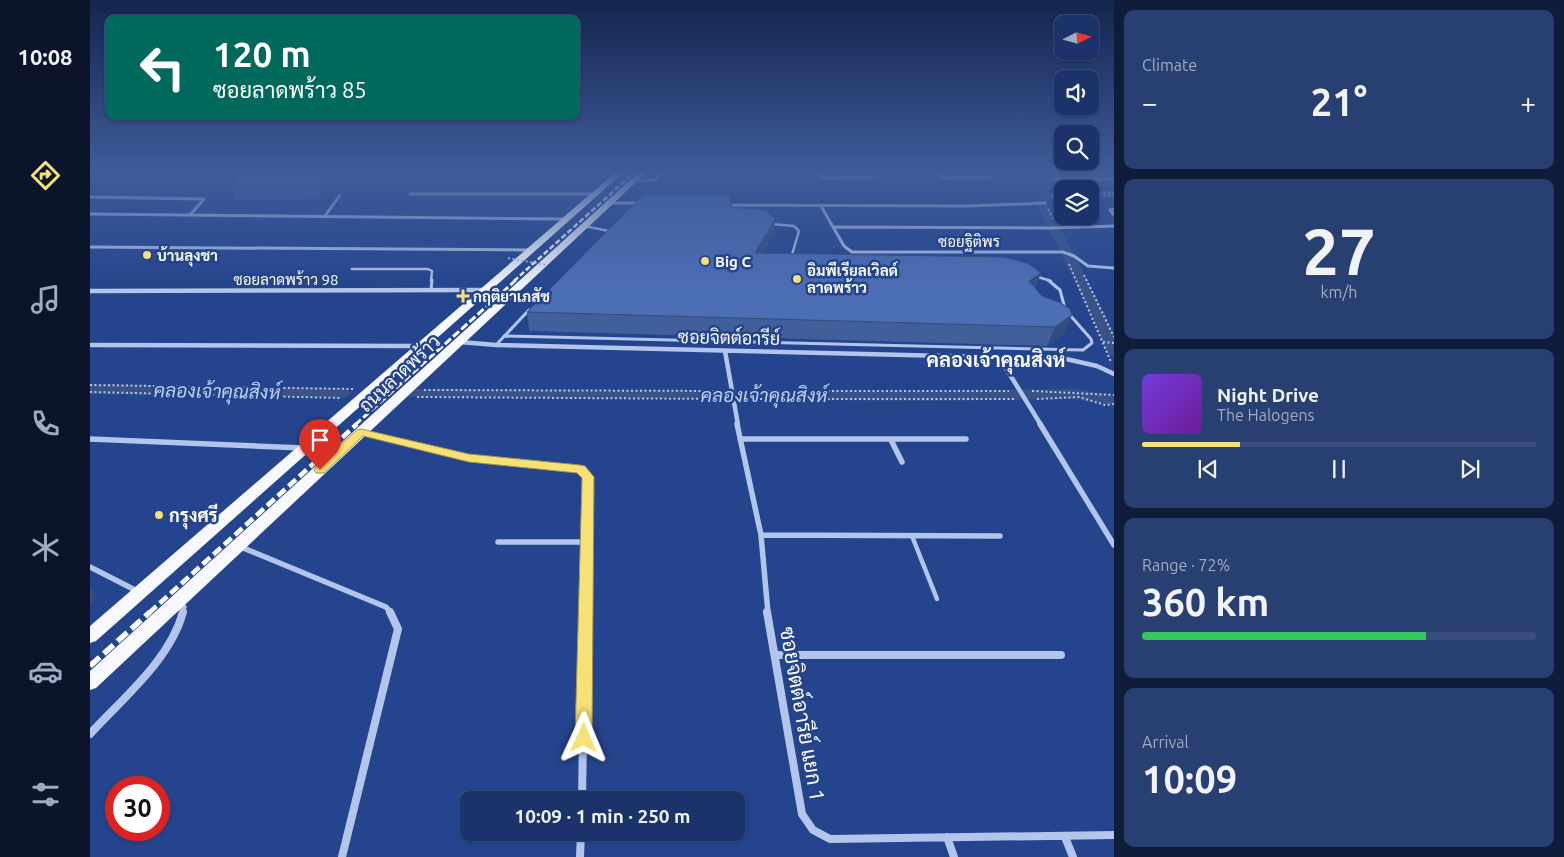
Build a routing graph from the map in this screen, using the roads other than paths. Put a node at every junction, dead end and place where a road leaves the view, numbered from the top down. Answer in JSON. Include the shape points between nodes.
{"nodes":[{"id":1,"x":194,"y":211,"type":"edge"},
{"id":2,"x":329,"y":211,"type":"edge"},
{"id":3,"x":574,"y":211,"type":"edge"},
{"id":4,"x":599,"y":211,"type":"edge"},
{"id":5,"x":824,"y":211,"type":"edge"},
{"id":6,"x":90,"y":214,"type":"edge"},
{"id":7,"x":190,"y":215,"type":"junction"},
{"id":8,"x":325,"y":216,"type":"junction"},
{"id":9,"x":565,"y":219,"type":"junction"},
{"id":10,"x":764,"y":223,"type":"edge"},
{"id":11,"x":615,"y":224,"type":"edge"},
{"id":12,"x":583,"y":226,"type":"junction"},
{"id":13,"x":1114,"y":226,"type":"edge"},
{"id":14,"x":834,"y":228,"type":"junction"},
{"id":15,"x":609,"y":231,"type":"junction"},
{"id":16,"x":602,"y":238,"type":"edge"},
{"id":17,"x":90,"y":247,"type":"edge"},
{"id":18,"x":529,"y":250,"type":"junction"},
{"id":19,"x":793,"y":261,"type":"edge"},
{"id":20,"x":1114,"y":268,"type":"edge"},
{"id":21,"x":352,"y":269,"type":"dead end"},
{"id":22,"x":1032,"y":276,"type":"edge"},
{"id":23,"x":431,"y":290,"type":"junction"},
{"id":24,"x":483,"y":290,"type":"junction"},
{"id":25,"x":90,"y":291,"type":"edge"},
{"id":26,"x":533,"y":306,"type":"edge"},
{"id":27,"x":504,"y":336,"type":"junction"},
{"id":28,"x":459,"y":342,"type":"junction"},
{"id":29,"x":90,"y":344,"type":"edge"},
{"id":30,"x":496,"y":345,"type":"junction"},
{"id":31,"x":420,"y":346,"type":"junction"},
{"id":32,"x":1064,"y":350,"type":"junction"},
{"id":33,"x":726,"y":351,"type":"junction"},
{"id":34,"x":999,"y":357,"type":"junction"},
{"id":35,"x":1066,"y":359,"type":"junction"},
{"id":36,"x":1114,"y":374,"type":"edge"},
{"id":37,"x":361,"y":432,"type":"junction"},
{"id":38,"x":90,"y":439,"type":"edge"},
{"id":39,"x":740,"y":439,"type":"junction"},
{"id":40,"x":966,"y":439,"type":"dead end"},
{"id":41,"x":891,"y":440,"type":"junction"},
{"id":42,"x":303,"y":448,"type":"junction"},
{"id":43,"x":902,"y":462,"type":"dead end"},
{"id":44,"x":761,"y":535,"type":"junction"},
{"id":45,"x":912,"y":536,"type":"junction"},
{"id":46,"x":1000,"y":536,"type":"dead end"},
{"id":47,"x":498,"y":542,"type":"dead end"},
{"id":48,"x":587,"y":542,"type":"junction"},
{"id":49,"x":238,"y":545,"type":"junction"},
{"id":50,"x":1114,"y":545,"type":"edge"},
{"id":51,"x":90,"y":567,"type":"edge"},
{"id":52,"x":140,"y":592,"type":"junction"},
{"id":53,"x":937,"y":599,"type":"dead end"},
{"id":54,"x":175,"y":603,"type":"junction"},
{"id":55,"x":90,"y":636,"type":"edge"},
{"id":56,"x":776,"y":655,"type":"junction"},
{"id":57,"x":1061,"y":655,"type":"dead end"},
{"id":58,"x":90,"y":682,"type":"edge"},
{"id":59,"x":90,"y":734,"type":"edge"},
{"id":60,"x":582,"y":791,"type":"edge"},
{"id":61,"x":1114,"y":835,"type":"edge"},
{"id":62,"x":947,"y":837,"type":"junction"},
{"id":63,"x":1065,"y":837,"type":"junction"},
{"id":64,"x":581,"y":841,"type":"edge"},
{"id":65,"x":342,"y":857,"type":"edge"},
{"id":66,"x":580,"y":857,"type":"edge"},
{"id":67,"x":954,"y":857,"type":"edge"},
{"id":68,"x":1073,"y":857,"type":"edge"}],
"edges":[{"from":1,"to":7,"type":"street"},
{"from":2,"to":8,"type":"street"},
{"from":3,"to":9,"type":"main road","name":"ถนนลาดพร้าว"},
{"from":4,"to":12,"type":"main road","name":"ถนนลาดพร้าว"},
{"from":5,"to":14,"type":"street","name":"ซอยฐิติพร"},
{"from":6,"to":7,"type":"street"},
{"from":7,"to":8,"type":"street"},
{"from":8,"to":9,"type":"street"},
{"from":9,"to":18,"type":"main road","name":"ถนนลาดพร้าว"},
{"from":10,"to":19,"type":"lane","via":[[798,228],[790,258]]},
{"from":11,"to":15,"type":"lane"},
{"from":12,"to":15,"type":"lane"},
{"from":12,"to":28,"type":"main road","name":"ถนนลาดพร้าว"},
{"from":13,"to":14,"type":"street","name":"ซอยฐิติพร"},
{"from":14,"to":20,"type":"street","name":"ซอยฐิติพร","via":[[844,246],[852,252],[1063,252],[1093,267]]},
{"from":15,"to":16,"type":"lane"},
{"from":17,"to":18,"type":"street"},
{"from":18,"to":24,"type":"main road","name":"ถนนลาดพร้าว"},
{"from":21,"to":23,"type":"lane","via":[[428,269],[432,271]]},
{"from":22,"to":32,"type":"lane","via":[[1060,287],[1066,310],[1092,339],[1086,348]]},
{"from":23,"to":24,"type":"street","name":"ซอยลาดพร้าว 98"},
{"from":23,"to":25,"type":"street","name":"ซอยลาดพร้าว 98"},
{"from":24,"to":31,"type":"main road","name":"ถนนลาดพร้าว"},
{"from":26,"to":27,"type":"lane"},
{"from":27,"to":30,"type":"lane"},
{"from":27,"to":32,"type":"lane"},
{"from":28,"to":30,"type":"street","name":"ซอยจิตต์อารีย์"},
{"from":28,"to":37,"type":"main road","name":"ถนนลาดพร้าว"},
{"from":29,"to":31,"type":"street"},
{"from":30,"to":33,"type":"street","name":"ซอยจิตต์อารีย์"},
{"from":31,"to":42,"type":"main road","name":"ถนนลาดพร้าว"},
{"from":32,"to":35,"type":"lane"},
{"from":33,"to":34,"type":"street","name":"ซอยจิตต์อารีย์"},
{"from":33,"to":39,"type":"street","name":"ซอยจิตต์อารีย์ แยก 1"},
{"from":34,"to":35,"type":"street","name":"ซอยจิตต์อารีย์"},
{"from":34,"to":50,"type":"street"},
{"from":35,"to":36,"type":"street","name":"ซอยจิตต์อารีย์"},
{"from":37,"to":48,"type":"street","via":[[469,458],[580,469],[588,477]]},
{"from":37,"to":49,"type":"main road","name":"ถนนลาดพร้าว"},
{"from":38,"to":42,"type":"street"},
{"from":39,"to":41,"type":"street"},
{"from":39,"to":44,"type":"street","name":"ซอยจิตต์อารีย์ แยก 1"},
{"from":40,"to":41,"type":"street"},
{"from":41,"to":43,"type":"street"},
{"from":42,"to":52,"type":"main road","name":"ถนนลาดพร้าว"},
{"from":44,"to":45,"type":"street"},
{"from":44,"to":56,"type":"street","name":"ซอยจิตต์อารีย์ แยก 1","via":[[765,598]]},
{"from":45,"to":46,"type":"street"},
{"from":45,"to":53,"type":"lane"},
{"from":47,"to":48,"type":"street"},
{"from":48,"to":60,"type":"street"},
{"from":49,"to":54,"type":"main road","name":"ถนนลาดพร้าว"},
{"from":49,"to":65,"type":"street","via":[[386,606],[394,616],[398,630]]},
{"from":51,"to":52,"type":"street"},
{"from":52,"to":55,"type":"main road","name":"ถนนลาดพร้าว"},
{"from":54,"to":58,"type":"main road","name":"ถนนลาดพร้าว"},
{"from":54,"to":59,"type":"street","via":[[184,607],[176,632],[155,661]]},
{"from":56,"to":57,"type":"street"},
{"from":56,"to":62,"type":"street","name":"ซอยจิตต์อารีย์ แยก 1","via":[[802,814],[813,830],[830,839]]},
{"from":61,"to":63,"type":"street","name":"ซอยจิตต์อารีย์ แยก 1"},
{"from":62,"to":63,"type":"street","name":"ซอยจิตต์อารีย์ แยก 1"},
{"from":62,"to":67,"type":"street"},
{"from":63,"to":68,"type":"street"},
{"from":64,"to":66,"type":"street"}]}
